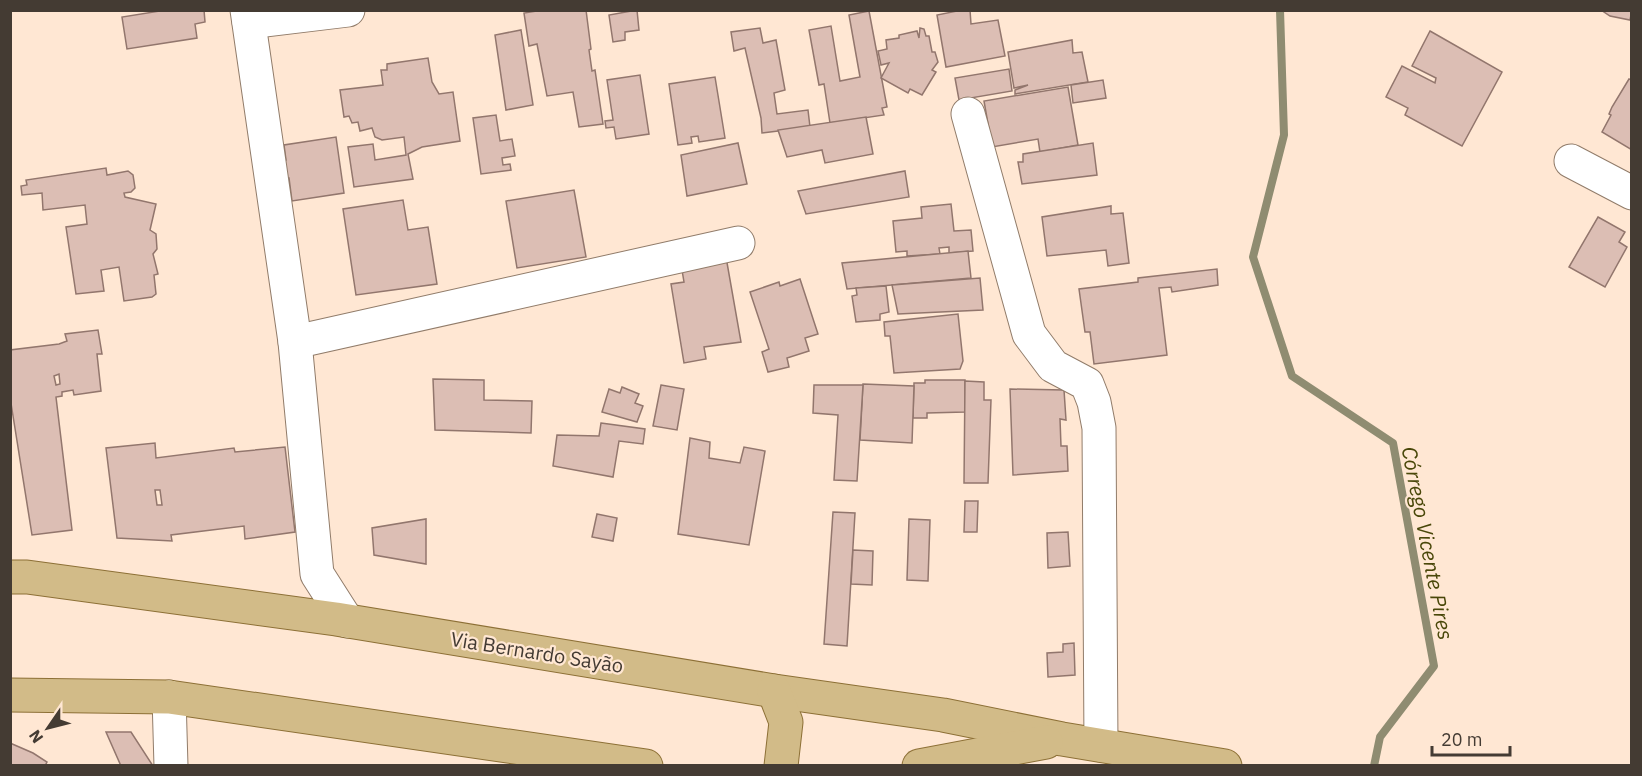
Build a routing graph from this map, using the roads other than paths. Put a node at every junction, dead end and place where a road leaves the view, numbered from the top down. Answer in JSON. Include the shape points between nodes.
{"nodes":[{"id":1,"x":348,"y":10,"type":"edge"},
{"id":2,"x":248,"y":16,"type":"edge"},
{"id":3,"x":969,"y":114,"type":"dead end"},
{"id":4,"x":1571,"y":161,"type":"dead end"},
{"id":5,"x":1632,"y":193,"type":"edge"},
{"id":6,"x":738,"y":243,"type":"dead end"},
{"id":7,"x":295,"y":342,"type":"junction"},
{"id":8,"x":316,"y":574,"type":"junction"},
{"id":9,"x":10,"y":578,"type":"edge"},
{"id":10,"x":297,"y":614,"type":"junction"},
{"id":11,"x":347,"y":621,"type":"junction"},
{"id":12,"x":774,"y":692,"type":"junction"},
{"id":13,"x":10,"y":695,"type":"edge"},
{"id":14,"x":169,"y":697,"type":"junction"},
{"id":15,"x":1062,"y":739,"type":"junction"},
{"id":16,"x":1101,"y":745,"type":"junction"},
{"id":17,"x":171,"y":765,"type":"edge"},
{"id":18,"x":646,"y":765,"type":"edge"},
{"id":19,"x":781,"y":765,"type":"edge"},
{"id":20,"x":919,"y":765,"type":"edge"},
{"id":21,"x":1225,"y":765,"type":"edge"}],
"edges":[{"from":1,"to":2,"type":"street"},
{"from":2,"to":7,"type":"street"},
{"from":3,"to":16,"type":"street","via":[[1029,334],[1053,366],[1087,384],[1094,402],[1098,428]]},
{"from":4,"to":5,"type":"street"},
{"from":6,"to":7,"type":"street"},
{"from":7,"to":8,"type":"street"},
{"from":8,"to":10,"type":"street"},
{"from":8,"to":11,"type":"street"},
{"from":9,"to":10,"type":"main road","name":"Via Bernardo Sayão","via":[[27,577]]},
{"from":10,"to":11,"type":"main road","name":"Via Bernardo Sayão"},
{"from":11,"to":12,"type":"main road","name":"Via Bernardo Sayão"},
{"from":12,"to":15,"type":"main road","name":"Via Bernardo Sayão","via":[[943,715]]},
{"from":12,"to":19,"type":"main road","via":[[786,722]]},
{"from":13,"to":14,"type":"main road"},
{"from":14,"to":17,"type":"street"},
{"from":14,"to":18,"type":"main road"},
{"from":15,"to":16,"type":"main road","name":"Via Bernardo Sayão"},
{"from":15,"to":20,"type":"main road","name":"Via Bernardo Sayão"},
{"from":16,"to":21,"type":"main road","name":"Via Bernardo Sayão"}]}
